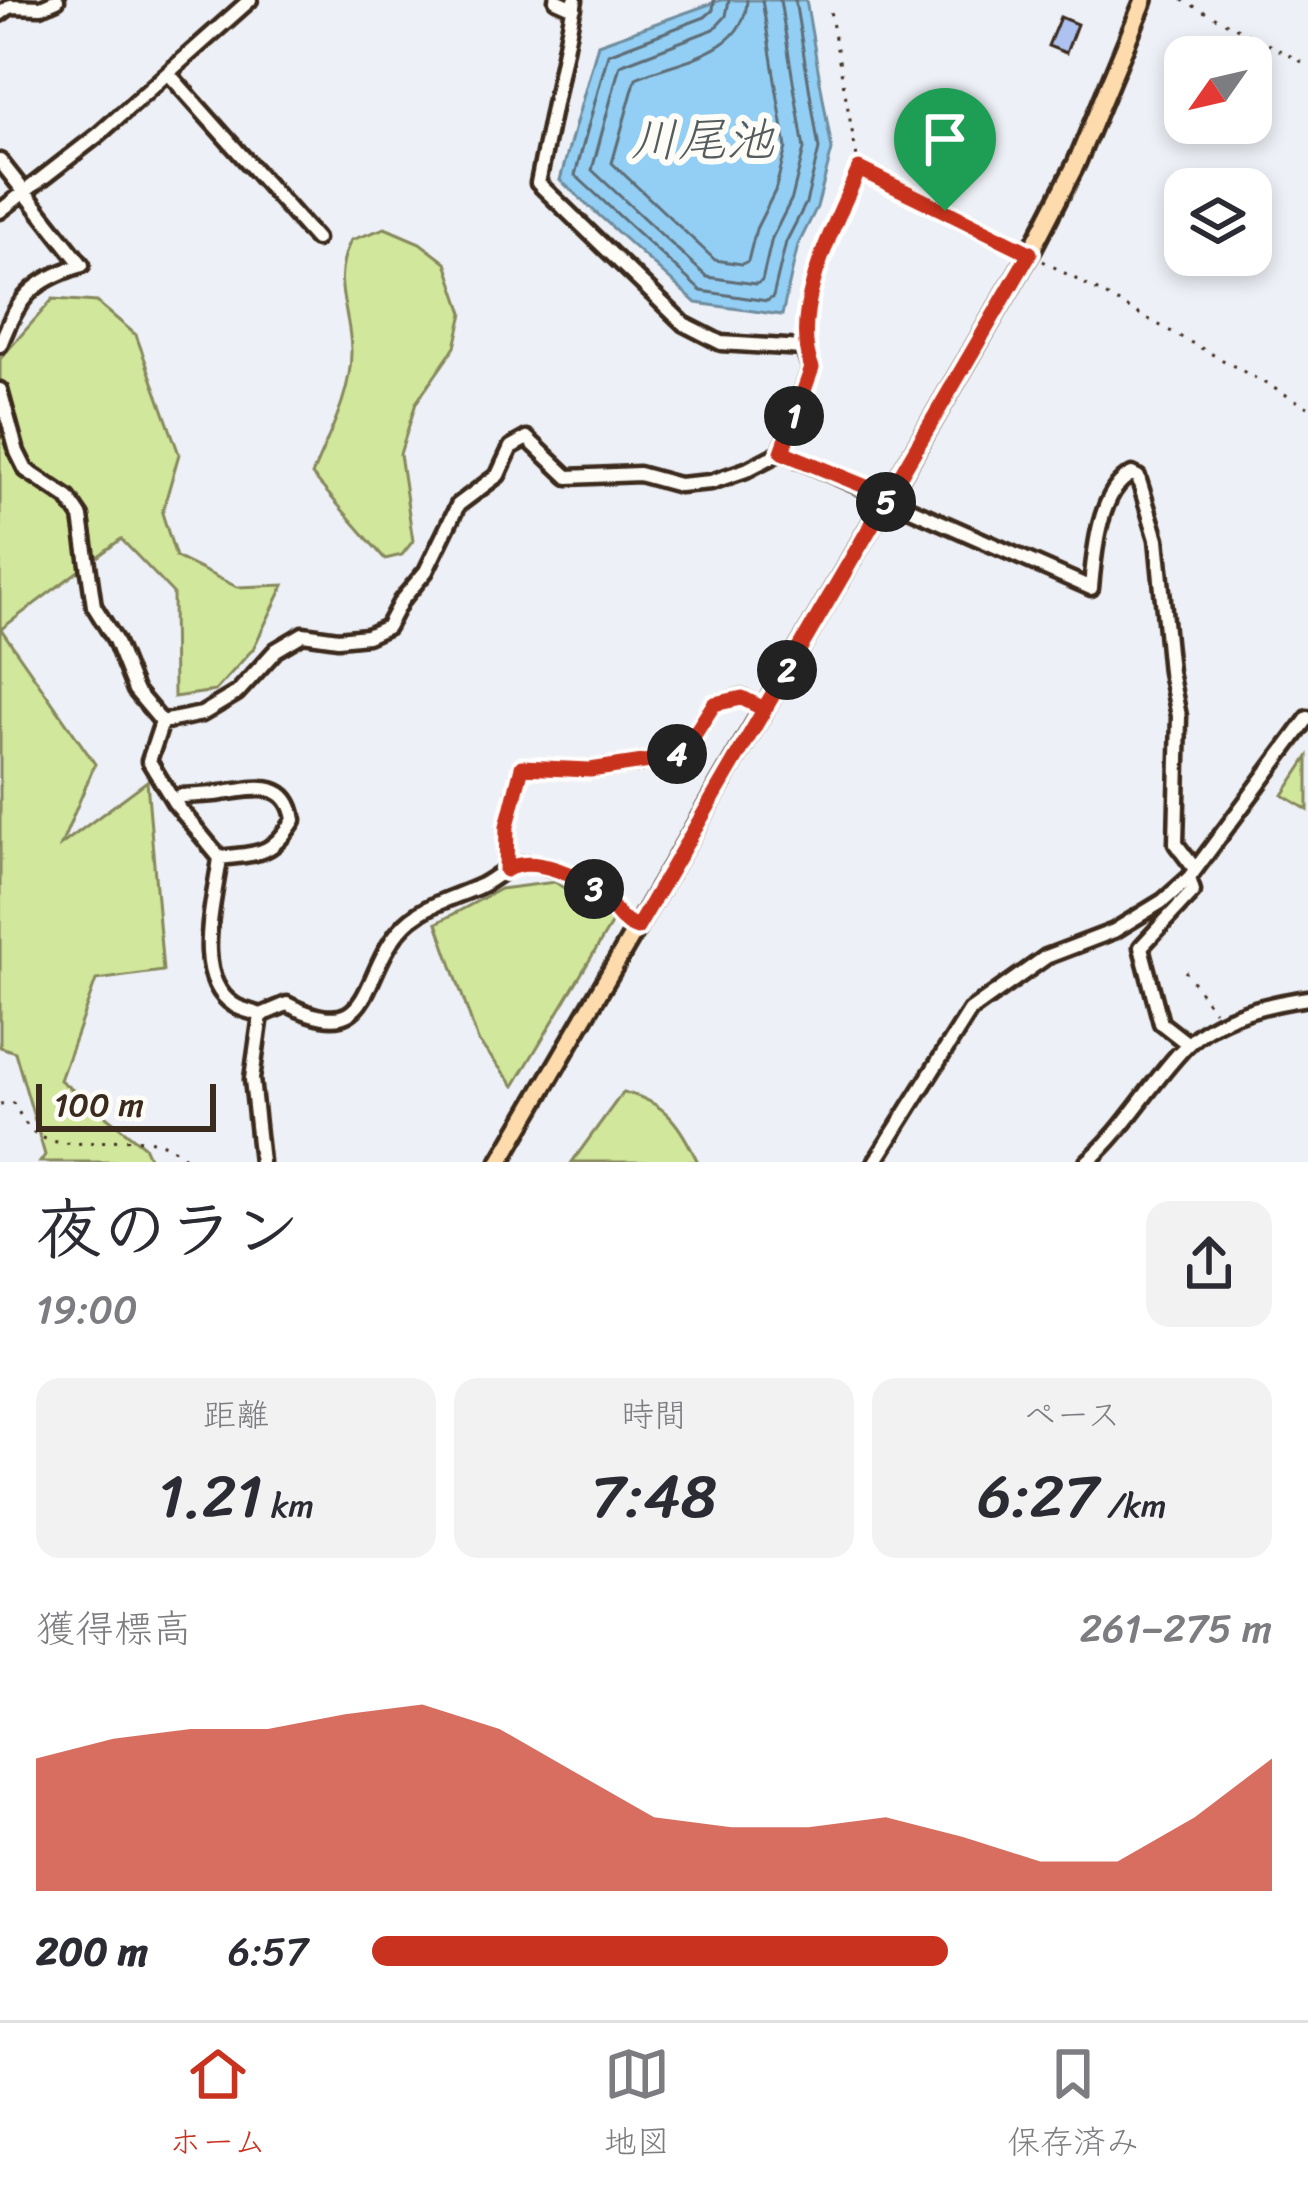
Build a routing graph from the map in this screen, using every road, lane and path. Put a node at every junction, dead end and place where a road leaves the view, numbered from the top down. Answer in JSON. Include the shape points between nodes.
{"nodes":[{"id":1,"x":57,"y":0,"type":"edge"},
{"id":2,"x":250,"y":0,"type":"edge"},
{"id":3,"x":556,"y":0,"type":"edge"},
{"id":4,"x":1144,"y":0,"type":"edge"},
{"id":5,"x":1182,"y":0,"type":"edge"},
{"id":6,"x":574,"y":4,"type":"edge"},
{"id":7,"x":829,"y":5,"type":"dead end"},
{"id":8,"x":0,"y":14,"type":"edge"},
{"id":9,"x":1308,"y":65,"type":"edge"},
{"id":10,"x":168,"y":73,"type":"junction"},
{"id":11,"x":0,"y":161,"type":"edge"},
{"id":12,"x":859,"y":169,"type":"junction"},
{"id":13,"x":25,"y":190,"type":"junction"},
{"id":14,"x":0,"y":211,"type":"edge"},
{"id":15,"x":316,"y":239,"type":"dead end"},
{"id":16,"x":1030,"y":253,"type":"junction"},
{"id":17,"x":0,"y":345,"type":"edge"},
{"id":18,"x":803,"y":348,"type":"junction"},
{"id":19,"x":0,"y":390,"type":"edge"},
{"id":20,"x":1308,"y":407,"type":"edge"},
{"id":21,"x":782,"y":452,"type":"junction"},
{"id":22,"x":889,"y":496,"type":"junction"},
{"id":23,"x":764,"y":709,"type":"junction"},
{"id":24,"x":1308,"y":718,"type":"edge"},
{"id":25,"x":162,"y":722,"type":"junction"},
{"id":26,"x":174,"y":802,"type":"junction"},
{"id":27,"x":220,"y":858,"type":"junction"},
{"id":28,"x":506,"y":870,"type":"junction"},
{"id":29,"x":1192,"y":873,"type":"junction"},
{"id":30,"x":637,"y":928,"type":"junction"},
{"id":31,"x":1185,"y":971,"type":"dead end"},
{"id":32,"x":1308,"y":998,"type":"edge"},
{"id":33,"x":261,"y":1015,"type":"junction"},
{"id":34,"x":1222,"y":1022,"type":"junction"},
{"id":35,"x":1188,"y":1044,"type":"junction"},
{"id":36,"x":0,"y":1104,"type":"edge"},
{"id":37,"x":188,"y":1162,"type":"edge"},
{"id":38,"x":261,"y":1162,"type":"edge"},
{"id":39,"x":500,"y":1162,"type":"edge"},
{"id":40,"x":875,"y":1162,"type":"edge"},
{"id":41,"x":1087,"y":1162,"type":"edge"}],
"edges":[{"from":1,"to":8,"type":"street"},
{"from":2,"to":10,"type":"street"},
{"from":3,"to":6,"type":"street"},
{"from":4,"to":16,"type":"main road"},
{"from":5,"to":9,"type":"path"},
{"from":6,"to":18,"type":"street","via":[[538,184],[684,324],[722,343]]},
{"from":7,"to":12,"type":"path"},
{"from":10,"to":13,"type":"street"},
{"from":10,"to":15,"type":"street"},
{"from":11,"to":13,"type":"street"},
{"from":12,"to":16,"type":"path"},
{"from":12,"to":18,"type":"path","via":[[812,283]]},
{"from":13,"to":14,"type":"street"},
{"from":13,"to":17,"type":"street","via":[[82,265],[52,274],[16,304]]},
{"from":16,"to":20,"type":"path"},
{"from":16,"to":22,"type":"main road"},
{"from":18,"to":21,"type":"street","via":[[812,368]]},
{"from":19,"to":25,"type":"street","via":[[26,470],[82,517],[94,606],[136,690]]},
{"from":21,"to":22,"type":"street"},
{"from":21,"to":25,"type":"street","via":[[711,482],[679,485],[639,474],[568,478],[527,438],[511,447],[498,475],[458,505],[426,572],[387,627],[367,637],[303,634],[202,715]]},
{"from":22,"to":23,"type":"main road"},
{"from":22,"to":29,"type":"street","via":[[1090,588],[1113,491],[1124,477],[1138,478],[1157,538],[1180,716],[1176,844]]},
{"from":23,"to":28,"type":"street","via":[[742,698],[714,704],[689,743],[663,759],[590,770],[522,767]]},
{"from":23,"to":30,"type":"main road"},
{"from":24,"to":29,"type":"street"},
{"from":25,"to":26,"type":"street","via":[[149,761]]},
{"from":26,"to":27,"type":"street"},
{"from":26,"to":27,"type":"street","via":[[258,785],[281,793],[294,820],[281,840],[268,852]]},
{"from":27,"to":33,"type":"street","via":[[210,966],[217,989]]},
{"from":28,"to":30,"type":"street","via":[[525,863],[576,878]]},
{"from":28,"to":33,"type":"street","via":[[401,928],[346,1018],[324,1020],[287,1004]]},
{"from":29,"to":35,"type":"street","via":[[1193,891],[1141,947],[1161,1023]]},
{"from":29,"to":40,"type":"street","via":[[1163,901],[1046,957],[970,1011]]},
{"from":30,"to":39,"type":"main road"},
{"from":31,"to":34,"type":"path"},
{"from":32,"to":34,"type":"street","via":[[1264,1004]]},
{"from":33,"to":38,"type":"street","via":[[252,1079]]},
{"from":34,"to":35,"type":"street"},
{"from":35,"to":41,"type":"street"},
{"from":36,"to":37,"type":"path","via":[[13,1102],[33,1133],[53,1143],[74,1149],[154,1140]]}]}
